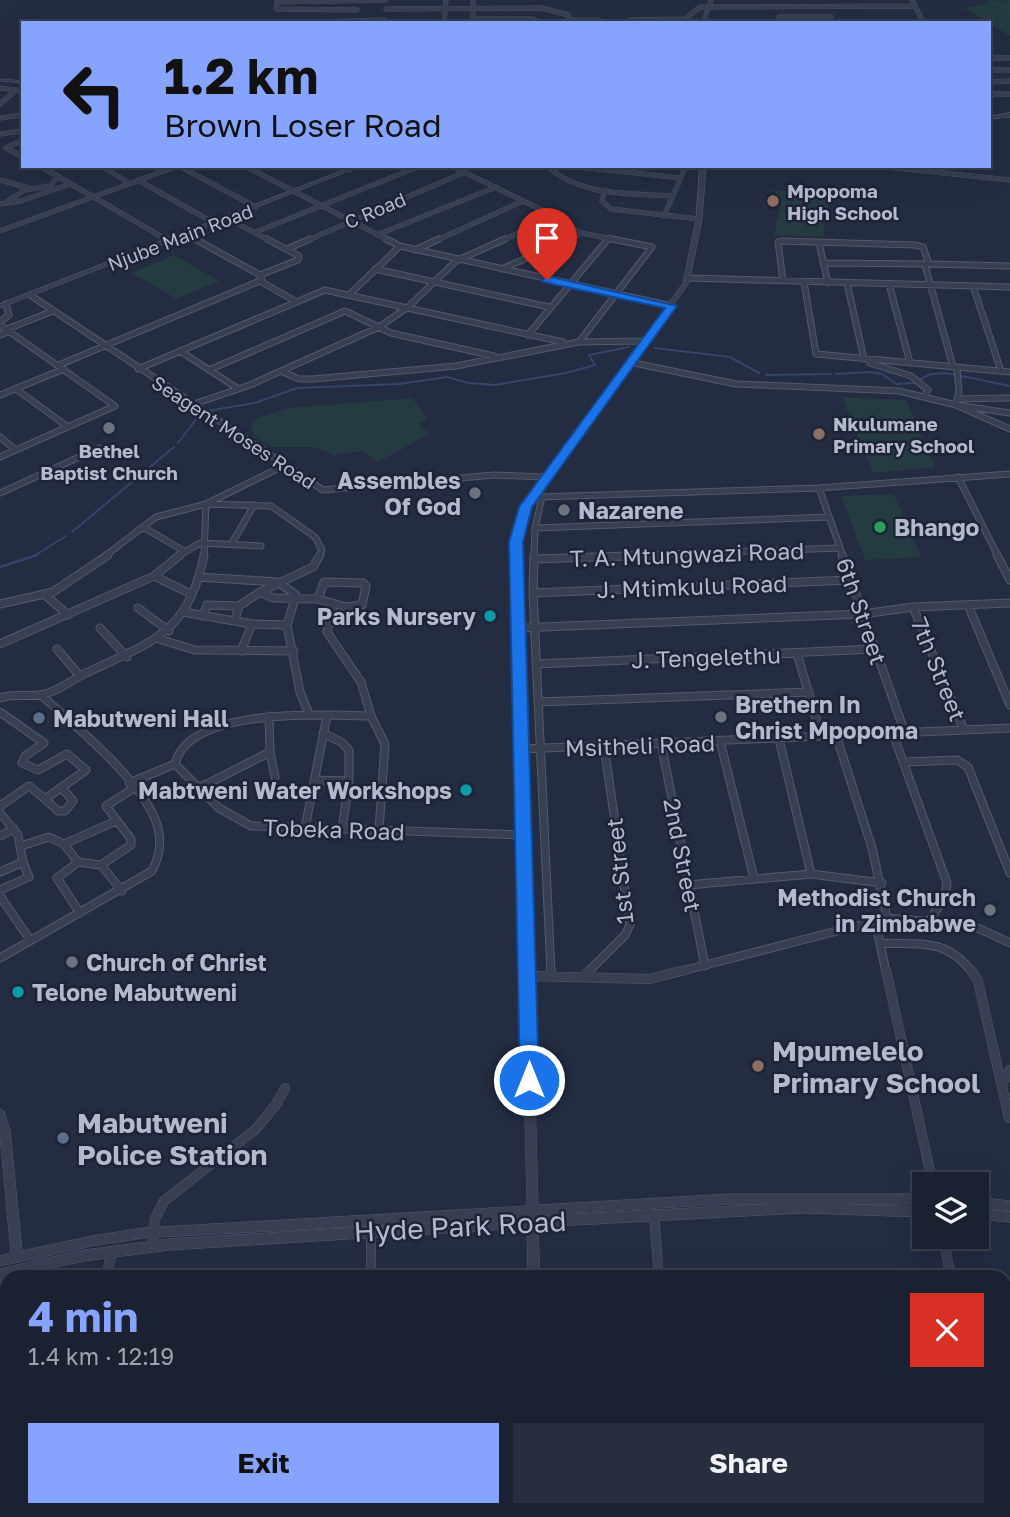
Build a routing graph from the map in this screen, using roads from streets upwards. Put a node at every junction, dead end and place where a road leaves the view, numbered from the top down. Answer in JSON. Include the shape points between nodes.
{"nodes":[{"id":1,"x":386,"y":0,"type":"edge"},
{"id":2,"x":446,"y":0,"type":"edge"},
{"id":3,"x":472,"y":0,"type":"edge"},
{"id":4,"x":499,"y":0,"type":"edge"},
{"id":5,"x":527,"y":0,"type":"edge"},
{"id":6,"x":710,"y":0,"type":"edge"},
{"id":7,"x":736,"y":0,"type":"edge"},
{"id":8,"x":825,"y":0,"type":"edge"},
{"id":9,"x":912,"y":0,"type":"edge"},
{"id":10,"x":276,"y":1,"type":"edge"},
{"id":11,"x":357,"y":1,"type":"edge"},
{"id":12,"x":827,"y":6,"type":"junction"},
{"id":13,"x":915,"y":6,"type":"junction"},
{"id":14,"x":708,"y":7,"type":"junction"},
{"id":15,"x":738,"y":7,"type":"junction"},
{"id":16,"x":499,"y":8,"type":"junction"},
{"id":17,"x":526,"y":8,"type":"junction"},
{"id":18,"x":386,"y":9,"type":"junction"},
{"id":19,"x":446,"y":9,"type":"junction"},
{"id":20,"x":472,"y":9,"type":"junction"},
{"id":21,"x":357,"y":10,"type":"junction"},
{"id":22,"x":831,"y":17,"type":"junction"},
{"id":23,"x":355,"y":20,"type":"junction"},
{"id":24,"x":331,"y":21,"type":"edge"},
{"id":25,"x":370,"y":21,"type":"edge"},
{"id":26,"x":384,"y":21,"type":"edge"},
{"id":27,"x":444,"y":21,"type":"edge"},
{"id":28,"x":473,"y":21,"type":"edge"},
{"id":29,"x":537,"y":21,"type":"edge"},
{"id":30,"x":571,"y":21,"type":"edge"},
{"id":31,"x":598,"y":21,"type":"edge"},
{"id":32,"x":628,"y":21,"type":"edge"},
{"id":33,"x":656,"y":21,"type":"edge"},
{"id":34,"x":704,"y":21,"type":"edge"},
{"id":35,"x":778,"y":21,"type":"edge"},
{"id":36,"x":832,"y":21,"type":"edge"},
{"id":37,"x":923,"y":21,"type":"edge"},
{"id":38,"x":991,"y":58,"type":"edge"},
{"id":39,"x":1010,"y":58,"type":"edge"},
{"id":40,"x":991,"y":70,"type":"edge"},
{"id":41,"x":1010,"y":70,"type":"edge"},
{"id":42,"x":1010,"y":81,"type":"edge"},
{"id":43,"x":991,"y":83,"type":"edge"},
{"id":44,"x":0,"y":84,"type":"edge"},
{"id":45,"x":21,"y":86,"type":"edge"},
{"id":46,"x":21,"y":87,"type":"edge"},
{"id":47,"x":16,"y":90,"type":"junction"},
{"id":48,"x":992,"y":94,"type":"edge"},
{"id":49,"x":1010,"y":94,"type":"edge"},
{"id":50,"x":0,"y":104,"type":"edge"},
{"id":51,"x":21,"y":115,"type":"edge"},
{"id":52,"x":1010,"y":117,"type":"edge"},
{"id":53,"x":0,"y":118,"type":"edge"},
{"id":54,"x":991,"y":120,"type":"edge"},
{"id":55,"x":21,"y":131,"type":"edge"},
{"id":56,"x":0,"y":134,"type":"edge"},
{"id":57,"x":21,"y":141,"type":"edge"},
{"id":58,"x":21,"y":156,"type":"edge"},
{"id":59,"x":44,"y":168,"type":"edge"},
{"id":60,"x":105,"y":168,"type":"edge"},
{"id":61,"x":157,"y":168,"type":"edge"},
{"id":62,"x":173,"y":168,"type":"edge"},
{"id":63,"x":182,"y":168,"type":"edge"},
{"id":64,"x":249,"y":168,"type":"edge"},
{"id":65,"x":346,"y":168,"type":"edge"},
{"id":66,"x":354,"y":168,"type":"edge"},
{"id":67,"x":415,"y":168,"type":"edge"},
{"id":68,"x":456,"y":168,"type":"edge"},
{"id":69,"x":549,"y":168,"type":"edge"},
{"id":70,"x":588,"y":168,"type":"edge"},
{"id":71,"x":685,"y":168,"type":"edge"},
{"id":72,"x":703,"y":168,"type":"edge"},
{"id":73,"x":896,"y":168,"type":"edge"},
{"id":74,"x":350,"y":170,"type":"junction"},
{"id":75,"x":163,"y":172,"type":"junction"},
{"id":76,"x":465,"y":172,"type":"junction"},
{"id":77,"x":58,"y":176,"type":"junction"},
{"id":78,"x":681,"y":178,"type":"junction"},
{"id":79,"x":0,"y":180,"type":"edge"},
{"id":80,"x":138,"y":180,"type":"junction"},
{"id":81,"x":1010,"y":180,"type":"edge"},
{"id":82,"x":129,"y":183,"type":"junction"},
{"id":83,"x":70,"y":184,"type":"junction"},
{"id":84,"x":496,"y":187,"type":"junction"},
{"id":85,"x":25,"y":190,"type":"junction"},
{"id":86,"x":605,"y":190,"type":"junction"},
{"id":87,"x":295,"y":192,"type":"junction"},
{"id":88,"x":19,"y":193,"type":"junction"},
{"id":89,"x":672,"y":196,"type":"junction"},
{"id":90,"x":92,"y":197,"type":"junction"},
{"id":91,"x":21,"y":201,"type":"junction"},
{"id":92,"x":523,"y":201,"type":"junction"},
{"id":93,"x":3,"y":203,"type":"edge"},
{"id":94,"x":322,"y":206,"type":"junction"},
{"id":95,"x":256,"y":207,"type":"junction"},
{"id":96,"x":664,"y":216,"type":"junction"},
{"id":97,"x":228,"y":218,"type":"junction"},
{"id":98,"x":550,"y":219,"type":"junction"},
{"id":99,"x":699,"y":219,"type":"junction"},
{"id":100,"x":351,"y":220,"type":"junction"},
{"id":101,"x":214,"y":223,"type":"junction"},
{"id":102,"x":0,"y":231,"type":"edge"},
{"id":103,"x":256,"y":233,"type":"junction"},
{"id":104,"x":582,"y":233,"type":"junction"},
{"id":105,"x":186,"y":234,"type":"junction"},
{"id":106,"x":377,"y":236,"type":"junction"},
{"id":107,"x":610,"y":237,"type":"junction"},
{"id":108,"x":169,"y":241,"type":"junction"},
{"id":109,"x":820,"y":243,"type":"junction"},
{"id":110,"x":400,"y":246,"type":"junction"},
{"id":111,"x":287,"y":249,"type":"junction"},
{"id":112,"x":414,"y":250,"type":"junction"},
{"id":113,"x":457,"y":261,"type":"junction"},
{"id":114,"x":823,"y":263,"type":"junction"},
{"id":115,"x":927,"y":264,"type":"junction"},
{"id":116,"x":1010,"y":266,"type":"edge"},
{"id":117,"x":375,"y":269,"type":"junction"},
{"id":118,"x":502,"y":270,"type":"junction"},
{"id":119,"x":260,"y":278,"type":"junction"},
{"id":120,"x":688,"y":278,"type":"junction"},
{"id":121,"x":434,"y":281,"type":"junction"},
{"id":122,"x":783,"y":281,"type":"junction"},
{"id":123,"x":804,"y":282,"type":"junction"},
{"id":124,"x":828,"y":282,"type":"junction"},
{"id":125,"x":847,"y":283,"type":"junction"},
{"id":126,"x":889,"y":284,"type":"junction"},
{"id":127,"x":570,"y":285,"type":"junction"},
{"id":128,"x":931,"y":285,"type":"junction"},
{"id":129,"x":973,"y":286,"type":"junction"},
{"id":130,"x":1010,"y":287,"type":"edge"},
{"id":131,"x":350,"y":294,"type":"junction"},
{"id":132,"x":615,"y":294,"type":"junction"},
{"id":133,"x":30,"y":295,"type":"junction"},
{"id":134,"x":295,"y":301,"type":"junction"},
{"id":135,"x":3,"y":305,"type":"edge"},
{"id":136,"x":672,"y":306,"type":"junction"},
{"id":137,"x":408,"y":307,"type":"junction"},
{"id":138,"x":549,"y":307,"type":"junction"},
{"id":139,"x":54,"y":311,"type":"junction"},
{"id":140,"x":0,"y":323,"type":"edge"},
{"id":141,"x":379,"y":327,"type":"junction"},
{"id":142,"x":8,"y":330,"type":"junction"},
{"id":143,"x":0,"y":335,"type":"edge"},
{"id":144,"x":528,"y":335,"type":"junction"},
{"id":145,"x":645,"y":341,"type":"junction"},
{"id":146,"x":579,"y":342,"type":"junction"},
{"id":147,"x":567,"y":343,"type":"junction"},
{"id":148,"x":103,"y":345,"type":"junction"},
{"id":149,"x":180,"y":351,"type":"junction"},
{"id":150,"x":495,"y":356,"type":"junction"},
{"id":151,"x":865,"y":359,"type":"junction"},
{"id":152,"x":629,"y":362,"type":"junction"},
{"id":153,"x":911,"y":363,"type":"junction"},
{"id":154,"x":61,"y":367,"type":"junction"},
{"id":155,"x":955,"y":367,"type":"junction"},
{"id":156,"x":138,"y":369,"type":"junction"},
{"id":157,"x":209,"y":370,"type":"junction"},
{"id":158,"x":1002,"y":371,"type":"junction"},
{"id":159,"x":283,"y":372,"type":"junction"},
{"id":160,"x":1010,"y":372,"type":"edge"},
{"id":161,"x":0,"y":388,"type":"edge"},
{"id":162,"x":237,"y":388,"type":"junction"},
{"id":163,"x":16,"y":389,"type":"junction"},
{"id":164,"x":3,"y":394,"type":"edge"},
{"id":165,"x":924,"y":397,"type":"junction"},
{"id":166,"x":1010,"y":398,"type":"edge"},
{"id":167,"x":957,"y":402,"type":"junction"},
{"id":168,"x":194,"y":404,"type":"junction"},
{"id":169,"x":1010,"y":413,"type":"edge"},
{"id":170,"x":68,"y":427,"type":"junction"},
{"id":171,"x":1010,"y":429,"type":"edge"},
{"id":172,"x":0,"y":437,"type":"edge"},
{"id":173,"x":99,"y":449,"type":"dead end"},
{"id":174,"x":16,"y":450,"type":"junction"},
{"id":175,"x":0,"y":457,"type":"edge"},
{"id":176,"x":283,"y":466,"type":"junction"},
{"id":177,"x":1009,"y":476,"type":"edge"},
{"id":178,"x":545,"y":477,"type":"junction"},
{"id":179,"x":958,"y":477,"type":"junction"},
{"id":180,"x":819,"y":488,"type":"junction"},
{"id":181,"x":0,"y":493,"type":"edge"},
{"id":182,"x":537,"y":497,"type":"junction"},
{"id":183,"x":206,"y":504,"type":"junction"},
{"id":184,"x":254,"y":505,"type":"junction"},
{"id":185,"x":829,"y":517,"type":"junction"},
{"id":186,"x":143,"y":527,"type":"junction"},
{"id":187,"x":535,"y":528,"type":"junction"},
{"id":188,"x":206,"y":542,"type":"junction"},
{"id":189,"x":232,"y":543,"type":"junction"},
{"id":190,"x":261,"y":546,"type":"dead end"},
{"id":191,"x":840,"y":548,"type":"junction"},
{"id":192,"x":184,"y":551,"type":"junction"},
{"id":193,"x":535,"y":559,"type":"junction"},
{"id":194,"x":154,"y":576,"type":"junction"},
{"id":195,"x":198,"y":577,"type":"junction"},
{"id":196,"x":851,"y":580,"type":"junction"},
{"id":197,"x":1010,"y":580,"type":"edge"},
{"id":198,"x":278,"y":582,"type":"junction"},
{"id":199,"x":260,"y":592,"type":"junction"},
{"id":200,"x":533,"y":593,"type":"junction"},
{"id":201,"x":191,"y":594,"type":"junction"},
{"id":202,"x":45,"y":595,"type":"junction"},
{"id":203,"x":296,"y":599,"type":"junction"},
{"id":204,"x":318,"y":599,"type":"junction"},
{"id":205,"x":1010,"y":603,"type":"edge"},
{"id":206,"x":0,"y":604,"type":"edge"},
{"id":207,"x":968,"y":605,"type":"junction"},
{"id":208,"x":239,"y":606,"type":"junction"},
{"id":209,"x":333,"y":606,"type":"junction"},
{"id":210,"x":913,"y":607,"type":"junction"},
{"id":211,"x":138,"y":608,"type":"dead end"},
{"id":212,"x":183,"y":612,"type":"junction"},
{"id":213,"x":863,"y":614,"type":"junction"},
{"id":214,"x":68,"y":615,"type":"junction"},
{"id":215,"x":203,"y":616,"type":"junction"},
{"id":216,"x":235,"y":620,"type":"junction"},
{"id":217,"x":252,"y":624,"type":"junction"},
{"id":218,"x":287,"y":625,"type":"junction"},
{"id":219,"x":534,"y":627,"type":"junction"},
{"id":220,"x":100,"y":628,"type":"dead end"},
{"id":221,"x":518,"y":628,"type":"junction"},
{"id":222,"x":169,"y":631,"type":"junction"},
{"id":223,"x":159,"y":639,"type":"junction"},
{"id":224,"x":0,"y":644,"type":"edge"},
{"id":225,"x":57,"y":649,"type":"dead end"},
{"id":226,"x":876,"y":649,"type":"junction"},
{"id":227,"x":241,"y":651,"type":"junction"},
{"id":228,"x":294,"y":651,"type":"junction"},
{"id":229,"x":797,"y":653,"type":"junction"},
{"id":230,"x":127,"y":657,"type":"junction"},
{"id":231,"x":536,"y":664,"type":"junction"},
{"id":232,"x":79,"y":675,"type":"junction"},
{"id":233,"x":809,"y":692,"type":"junction"},
{"id":234,"x":41,"y":695,"type":"junction"},
{"id":235,"x":0,"y":697,"type":"edge"},
{"id":236,"x":538,"y":702,"type":"junction"},
{"id":237,"x":1010,"y":705,"type":"edge"},
{"id":238,"x":0,"y":712,"type":"edge"},
{"id":239,"x":309,"y":714,"type":"junction"},
{"id":240,"x":269,"y":716,"type":"junction"},
{"id":241,"x":327,"y":716,"type":"junction"},
{"id":242,"x":371,"y":716,"type":"junction"},
{"id":243,"x":1009,"y":729,"type":"edge"},
{"id":244,"x":964,"y":730,"type":"junction"},
{"id":245,"x":323,"y":733,"type":"junction"},
{"id":246,"x":905,"y":733,"type":"junction"},
{"id":247,"x":893,"y":734,"type":"junction"},
{"id":248,"x":836,"y":735,"type":"junction"},
{"id":249,"x":821,"y":736,"type":"junction"},
{"id":250,"x":779,"y":739,"type":"junction"},
{"id":251,"x":720,"y":741,"type":"junction"},
{"id":252,"x":662,"y":743,"type":"junction"},
{"id":253,"x":604,"y":746,"type":"junction"},
{"id":254,"x":522,"y":749,"type":"junction"},
{"id":255,"x":541,"y":749,"type":"junction"},
{"id":256,"x":270,"y":752,"type":"junction"},
{"id":257,"x":905,"y":762,"type":"junction"},
{"id":258,"x":175,"y":764,"type":"junction"},
{"id":259,"x":275,"y":777,"type":"dead end"},
{"id":260,"x":314,"y":780,"type":"junction"},
{"id":261,"x":349,"y":781,"type":"junction"},
{"id":262,"x":131,"y":786,"type":"junction"},
{"id":263,"x":62,"y":788,"type":"junction"},
{"id":264,"x":199,"y":788,"type":"junction"},
{"id":265,"x":45,"y":799,"type":"junction"},
{"id":266,"x":0,"y":807,"type":"edge"},
{"id":267,"x":0,"y":813,"type":"edge"},
{"id":268,"x":116,"y":821,"type":"junction"},
{"id":269,"x":305,"y":828,"type":"junction"},
{"id":270,"x":14,"y":829,"type":"junction"},
{"id":271,"x":342,"y":829,"type":"junction"},
{"id":272,"x":379,"y":830,"type":"junction"},
{"id":273,"x":525,"y":835,"type":"junction"},
{"id":274,"x":0,"y":836,"type":"edge"},
{"id":275,"x":24,"y":845,"type":"junction"},
{"id":276,"x":64,"y":845,"type":"junction"},
{"id":277,"x":23,"y":862,"type":"junction"},
{"id":278,"x":78,"y":862,"type":"junction"},
{"id":279,"x":101,"y":865,"type":"junction"},
{"id":280,"x":0,"y":872,"type":"edge"},
{"id":281,"x":1010,"y":873,"type":"edge"},
{"id":282,"x":811,"y":874,"type":"junction"},
{"id":283,"x":754,"y":878,"type":"junction"},
{"id":284,"x":882,"y":883,"type":"junction"},
{"id":285,"x":688,"y":885,"type":"junction"},
{"id":286,"x":0,"y":890,"type":"edge"},
{"id":287,"x":122,"y":891,"type":"junction"},
{"id":288,"x":1,"y":900,"type":"edge"},
{"id":289,"x":80,"y":914,"type":"junction"},
{"id":290,"x":887,"y":918,"type":"junction"},
{"id":291,"x":875,"y":920,"type":"junction"},
{"id":292,"x":930,"y":920,"type":"junction"},
{"id":293,"x":30,"y":940,"type":"junction"},
{"id":294,"x":880,"y":943,"type":"junction"},
{"id":295,"x":1010,"y":943,"type":"edge"},
{"id":296,"x":0,"y":958,"type":"edge"},
{"id":297,"x":705,"y":966,"type":"junction"},
{"id":298,"x":528,"y":976,"type":"junction"},
{"id":299,"x":551,"y":977,"type":"junction"},
{"id":300,"x":582,"y":978,"type":"junction"},
{"id":301,"x":1010,"y":1070,"type":"edge"},
{"id":302,"x":1001,"y":1085,"type":"junction"},
{"id":303,"x":285,"y":1088,"type":"dead end"},
{"id":304,"x":0,"y":1114,"type":"edge"},
{"id":305,"x":1009,"y":1118,"type":"edge"},
{"id":306,"x":930,"y":1172,"type":"edge"},
{"id":307,"x":912,"y":1199,"type":"edge"},
{"id":308,"x":989,"y":1204,"type":"edge"},
{"id":309,"x":1010,"y":1206,"type":"edge"},
{"id":310,"x":530,"y":1211,"type":"junction"},
{"id":311,"x":912,"y":1212,"type":"edge"},
{"id":312,"x":654,"y":1214,"type":"junction"},
{"id":313,"x":989,"y":1215,"type":"edge"},
{"id":314,"x":1010,"y":1217,"type":"edge"},
{"id":315,"x":531,"y":1224,"type":"junction"},
{"id":316,"x":371,"y":1226,"type":"junction"},
{"id":317,"x":152,"y":1233,"type":"junction"},
{"id":318,"x":152,"y":1247,"type":"junction"},
{"id":319,"x":945,"y":1249,"type":"edge"},
{"id":320,"x":113,"y":1251,"type":"junction"},
{"id":321,"x":17,"y":1256,"type":"junction"},
{"id":322,"x":0,"y":1261,"type":"edge"},
{"id":323,"x":18,"y":1270,"type":"edge"},
{"id":324,"x":35,"y":1270,"type":"edge"},
{"id":325,"x":107,"y":1270,"type":"edge"},
{"id":326,"x":371,"y":1270,"type":"edge"},
{"id":327,"x":534,"y":1270,"type":"edge"},
{"id":328,"x":658,"y":1270,"type":"edge"},
{"id":329,"x":949,"y":1270,"type":"edge"}],
"edges":[{"from":1,"to":11,"type":"street"},
{"from":1,"to":18,"type":"street"},
{"from":2,"to":19,"type":"street"},
{"from":3,"to":20,"type":"street"},
{"from":4,"to":16,"type":"street"},
{"from":5,"to":17,"type":"street"},
{"from":6,"to":14,"type":"street"},
{"from":7,"to":15,"type":"street"},
{"from":8,"to":12,"type":"street"},
{"from":9,"to":13,"type":"street"},
{"from":10,"to":11,"type":"street"},
{"from":10,"to":21,"type":"street","via":[[279,11]]},
{"from":11,"to":21,"type":"street"},
{"from":12,"to":13,"type":"street"},
{"from":12,"to":15,"type":"street"},
{"from":12,"to":22,"type":"street"},
{"from":13,"to":37,"type":"street"},
{"from":14,"to":15,"type":"street"},
{"from":14,"to":33,"type":"street","via":[[698,8],[685,19]]},
{"from":14,"to":34,"type":"street"},
{"from":16,"to":17,"type":"street"},
{"from":16,"to":20,"type":"street"},
{"from":17,"to":30,"type":"street","via":[[559,10]]},
{"from":18,"to":19,"type":"street"},
{"from":18,"to":26,"type":"street"},
{"from":19,"to":20,"type":"street"},
{"from":19,"to":27,"type":"street"},
{"from":20,"to":28,"type":"street"},
{"from":21,"to":23,"type":"street"},
{"from":22,"to":35,"type":"street","via":[[781,17]]},
{"from":22,"to":36,"type":"street"},
{"from":23,"to":24,"type":"street"},
{"from":23,"to":25,"type":"street"},
{"from":28,"to":29,"type":"street"},
{"from":30,"to":31,"type":"street"},
{"from":32,"to":33,"type":"street"},
{"from":38,"to":39,"type":"street"},
{"from":40,"to":41,"type":"street"},
{"from":42,"to":43,"type":"street"},
{"from":44,"to":45,"type":"street"},
{"from":44,"to":47,"type":"street"},
{"from":46,"to":47,"type":"street"},
{"from":47,"to":50,"type":"street"},
{"from":48,"to":49,"type":"street"},
{"from":51,"to":53,"type":"street"},
{"from":52,"to":54,"type":"street"},
{"from":55,"to":56,"type":"street"},
{"from":57,"to":58,"type":"street","via":[[6,148]]},
{"from":59,"to":77,"type":"street"},
{"from":60,"to":82,"type":"street"},
{"from":61,"to":75,"type":"street"},
{"from":62,"to":75,"type":"street"},
{"from":63,"to":95,"type":"street"},
{"from":64,"to":87,"type":"street"},
{"from":65,"to":74,"type":"street"},
{"from":66,"to":74,"type":"street","name":"Njube Main Road"},
{"from":67,"to":94,"type":"street"},
{"from":68,"to":76,"type":"street"},
{"from":69,"to":86,"type":"street","via":[[573,185]]},
{"from":70,"to":78,"type":"street"},
{"from":71,"to":78,"type":"street"},
{"from":72,"to":99,"type":"street"},
{"from":73,"to":81,"type":"street"},
{"from":74,"to":87,"type":"street","name":"Njube Main Road"},
{"from":75,"to":80,"type":"street"},
{"from":76,"to":84,"type":"street"},
{"from":76,"to":100,"type":"street","name":"C Road"},
{"from":77,"to":83,"type":"street"},
{"from":77,"to":85,"type":"street","via":[[50,186]]},
{"from":78,"to":89,"type":"street"},
{"from":79,"to":85,"type":"street","via":[[25,186]]},
{"from":80,"to":82,"type":"street"},
{"from":80,"to":101,"type":"street"},
{"from":82,"to":90,"type":"street"},
{"from":83,"to":90,"type":"street"},
{"from":83,"to":91,"type":"street"},
{"from":84,"to":92,"type":"street"},
{"from":84,"to":106,"type":"street"},
{"from":85,"to":88,"type":"street"},
{"from":86,"to":89,"type":"street"},
{"from":86,"to":96,"type":"street","via":[[602,201],[608,208]]},
{"from":87,"to":94,"type":"street"},
{"from":87,"to":95,"type":"street","name":"Njube Main Road"},
{"from":88,"to":91,"type":"street"},
{"from":88,"to":93,"type":"street"},
{"from":89,"to":96,"type":"street"},
{"from":90,"to":102,"type":"street"},
{"from":90,"to":108,"type":"street"},
{"from":91,"to":93,"type":"street"},
{"from":92,"to":98,"type":"street","via":[[554,216]]},
{"from":92,"to":112,"type":"street"},
{"from":94,"to":100,"type":"street"},
{"from":94,"to":103,"type":"street"},
{"from":95,"to":97,"type":"street","name":"Njube Main Road"},
{"from":96,"to":99,"type":"street"},
{"from":97,"to":101,"type":"street","name":"Njube Main Road"},
{"from":97,"to":103,"type":"street"},
{"from":98,"to":104,"type":"street"},
{"from":98,"to":113,"type":"street"},
{"from":99,"to":120,"type":"street"},
{"from":100,"to":106,"type":"street"},
{"from":100,"to":111,"type":"street","name":"C Road"},
{"from":101,"to":105,"type":"street","name":"Njube Main Road"},
{"from":103,"to":111,"type":"street"},
{"from":104,"to":107,"type":"street"},
{"from":104,"to":118,"type":"street"},
{"from":105,"to":108,"type":"street","name":"Njube Main Road"},
{"from":105,"to":119,"type":"street"},
{"from":106,"to":110,"type":"street"},
{"from":107,"to":127,"type":"street"},
{"from":107,"to":132,"type":"street","via":[[652,247]]},
{"from":108,"to":133,"type":"street","name":"Njube Main Road"},
{"from":109,"to":114,"type":"street"},
{"from":109,"to":115,"type":"street","via":[[918,246],[923,247]]},
{"from":109,"to":122,"type":"street","via":[[779,242]]},
{"from":110,"to":112,"type":"street"},
{"from":110,"to":117,"type":"street"},
{"from":111,"to":119,"type":"street","via":[[299,259]]},
{"from":112,"to":113,"type":"street"},
{"from":113,"to":118,"type":"street"},
{"from":113,"to":121,"type":"street"},
{"from":114,"to":115,"type":"street"},
{"from":114,"to":124,"type":"street"},
{"from":115,"to":116,"type":"street"},
{"from":115,"to":128,"type":"street"},
{"from":117,"to":121,"type":"street"},
{"from":117,"to":131,"type":"street"},
{"from":118,"to":127,"type":"street"},
{"from":119,"to":134,"type":"street"},
{"from":119,"to":148,"type":"street"},
{"from":120,"to":122,"type":"street"},
{"from":120,"to":136,"type":"street"},
{"from":121,"to":137,"type":"street"},
{"from":121,"to":138,"type":"street"},
{"from":122,"to":123,"type":"street"},
{"from":123,"to":124,"type":"street"},
{"from":123,"to":151,"type":"street","via":[[816,354]]},
{"from":124,"to":125,"type":"street"},
{"from":125,"to":126,"type":"street"},
{"from":125,"to":151,"type":"street"},
{"from":126,"to":128,"type":"street"},
{"from":126,"to":153,"type":"street"},
{"from":127,"to":132,"type":"street"},
{"from":127,"to":138,"type":"street"},
{"from":128,"to":129,"type":"street"},
{"from":128,"to":155,"type":"street"},
{"from":129,"to":130,"type":"street"},
{"from":129,"to":158,"type":"street"},
{"from":131,"to":134,"type":"street","via":[[325,290]]},
{"from":131,"to":137,"type":"street"},
{"from":132,"to":136,"type":"street"},
{"from":132,"to":146,"type":"street"},
{"from":133,"to":135,"type":"street","name":"Njube Main Road"},
{"from":133,"to":139,"type":"street","name":"Seagent Moses Road"},
{"from":134,"to":149,"type":"street"},
{"from":135,"to":140,"type":"street","via":[[9,315]]},
{"from":136,"to":145,"type":"street"},
{"from":137,"to":141,"type":"street"},
{"from":137,"to":144,"type":"street"},
{"from":138,"to":144,"type":"street"},
{"from":139,"to":142,"type":"street"},
{"from":139,"to":148,"type":"street","name":"Seagent Moses Road"},
{"from":140,"to":142,"type":"street"},
{"from":141,"to":150,"type":"street"},
{"from":141,"to":157,"type":"street","via":[[341,311]]},
{"from":141,"to":159,"type":"street"},
{"from":142,"to":143,"type":"street"},
{"from":142,"to":154,"type":"street"},
{"from":144,"to":147,"type":"street"},
{"from":145,"to":146,"type":"street"},
{"from":145,"to":152,"type":"street"},
{"from":146,"to":147,"type":"street"},
{"from":147,"to":150,"type":"street"},
{"from":148,"to":154,"type":"street"},
{"from":148,"to":156,"type":"street","name":"Seagent Moses Road"},
{"from":149,"to":156,"type":"street"},
{"from":149,"to":157,"type":"street"},
{"from":150,"to":159,"type":"street","via":[[456,366],[313,379]]},
{"from":151,"to":153,"type":"street"},
{"from":151,"to":165,"type":"street","via":[[918,380],[928,390]]},
{"from":152,"to":165,"type":"street","via":[[736,384],[899,391]]},
{"from":152,"to":178,"type":"street"},
{"from":153,"to":155,"type":"street"},
{"from":154,"to":163,"type":"street"},
{"from":154,"to":170,"type":"street","via":[[115,406]]},
{"from":155,"to":158,"type":"street"},
{"from":155,"to":167,"type":"street"},
{"from":156,"to":168,"type":"street","name":"Seagent Moses Road"},
{"from":157,"to":162,"type":"street"},
{"from":158,"to":160,"type":"street"},
{"from":159,"to":162,"type":"street"},
{"from":161,"to":164,"type":"street"},
{"from":162,"to":168,"type":"street"},
{"from":163,"to":164,"type":"street"},
{"from":163,"to":170,"type":"street"},
{"from":165,"to":167,"type":"street"},
{"from":166,"to":167,"type":"street"},
{"from":167,"to":169,"type":"street"},
{"from":167,"to":171,"type":"street"},
{"from":168,"to":176,"type":"street","name":"Seagent Moses Road"},
{"from":170,"to":174,"type":"street"},
{"from":172,"to":174,"type":"street"},
{"from":173,"to":181,"type":"street"},
{"from":174,"to":175,"type":"street"},
{"from":176,"to":178,"type":"street","name":"Seagent Moses Road","via":[[327,492],[494,475]]},
{"from":176,"to":183,"type":"street"},
{"from":177,"to":179,"type":"street"},
{"from":178,"to":182,"type":"street"},
{"from":179,"to":180,"type":"street"},
{"from":179,"to":197,"type":"street"},
{"from":180,"to":182,"type":"street"},
{"from":180,"to":185,"type":"street","name":"6th Street"},
{"from":182,"to":187,"type":"street"},
{"from":182,"to":221,"type":"street","via":[[521,517],[516,542]]},
{"from":183,"to":184,"type":"street"},
{"from":183,"to":186,"type":"street","via":[[163,514]]},
{"from":183,"to":188,"type":"street","via":[[202,523]]},
{"from":184,"to":189,"type":"street"},
{"from":184,"to":198,"type":"street","via":[[275,508],[321,543],[313,567]]},
{"from":185,"to":187,"type":"street"},
{"from":185,"to":191,"type":"street","name":"6th Street"},
{"from":186,"to":192,"type":"street"},
{"from":186,"to":202,"type":"street"},
{"from":187,"to":193,"type":"street"},
{"from":188,"to":189,"type":"street"},
{"from":188,"to":192,"type":"street"},
{"from":188,"to":195,"type":"street"},
{"from":189,"to":190,"type":"street"},
{"from":191,"to":193,"type":"street","name":"T. A. Mtungwazi Road"},
{"from":191,"to":196,"type":"street","name":"6th Street"},
{"from":192,"to":194,"type":"street"},
{"from":193,"to":200,"type":"street"},
{"from":194,"to":201,"type":"street"},
{"from":194,"to":214,"type":"street"},
{"from":195,"to":198,"type":"street"},
{"from":195,"to":201,"type":"street"},
{"from":196,"to":200,"type":"street","name":"J. Mtimkulu Road"},
{"from":196,"to":213,"type":"street","name":"6th Street"},
{"from":198,"to":199,"type":"street"},
{"from":198,"to":203,"type":"street","via":[[294,592]]},
{"from":199,"to":203,"type":"street","via":[[269,598]]},
{"from":199,"to":208,"type":"street"},
{"from":200,"to":219,"type":"street"},
{"from":201,"to":212,"type":"street"},
{"from":202,"to":206,"type":"street"},
{"from":202,"to":214,"type":"street"},
{"from":203,"to":204,"type":"street"},
{"from":203,"to":218,"type":"street"},
{"from":204,"to":209,"type":"street"},
{"from":204,"to":209,"type":"street","via":[[324,582],[366,586],[360,607]]},
{"from":205,"to":207,"type":"street"},
{"from":207,"to":210,"type":"street"},
{"from":207,"to":237,"type":"street"},
{"from":208,"to":215,"type":"street","via":[[207,604]]},
{"from":208,"to":216,"type":"street"},
{"from":209,"to":242,"type":"street","via":[[326,630],[351,664]]},
{"from":210,"to":213,"type":"street"},
{"from":210,"to":244,"type":"street","name":"7th Street"},
{"from":211,"to":222,"type":"street"},
{"from":212,"to":215,"type":"street"},
{"from":212,"to":222,"type":"street"},
{"from":213,"to":219,"type":"street"},
{"from":213,"to":226,"type":"street","name":"6th Street"},
{"from":214,"to":224,"type":"street"},
{"from":215,"to":216,"type":"street"},
{"from":216,"to":217,"type":"street"},
{"from":217,"to":218,"type":"street"},
{"from":217,"to":227,"type":"street"},
{"from":218,"to":228,"type":"street"},
{"from":219,"to":221,"type":"street"},
{"from":219,"to":231,"type":"street"},
{"from":220,"to":230,"type":"street"},
{"from":221,"to":254,"type":"street"},
{"from":222,"to":223,"type":"street"},
{"from":223,"to":227,"type":"street","via":[[189,649]]},
{"from":223,"to":230,"type":"street"},
{"from":225,"to":232,"type":"street"},
{"from":226,"to":229,"type":"street","name":"J. Tengelethu"},
{"from":226,"to":246,"type":"street","name":"6th Street"},
{"from":227,"to":228,"type":"street"},
{"from":228,"to":239,"type":"street","via":[[300,692]]},
{"from":229,"to":231,"type":"street","name":"J. Tengelethu"},
{"from":229,"to":233,"type":"street"},
{"from":230,"to":232,"type":"street"},
{"from":231,"to":236,"type":"street"},
{"from":232,"to":234,"type":"street"},
{"from":233,"to":236,"type":"street"},
{"from":233,"to":249,"type":"street"},
{"from":234,"to":235,"type":"street","via":[[23,692]]},
{"from":234,"to":262,"type":"street"},
{"from":236,"to":255,"type":"street"},
{"from":238,"to":263,"type":"street","via":[[44,743],[22,763],[38,770],[67,754],[86,768]]},
{"from":239,"to":240,"type":"street"},
{"from":239,"to":241,"type":"street"},
{"from":240,"to":256,"type":"street"},
{"from":240,"to":258,"type":"street","via":[[194,738],[174,755]]},
{"from":241,"to":242,"type":"street"},
{"from":241,"to":245,"type":"street"},
{"from":242,"to":272,"type":"street","via":[[385,744]]},
{"from":243,"to":244,"type":"street","name":"Msitheli Road"},
{"from":244,"to":246,"type":"street","name":"Msitheli Road"},
{"from":245,"to":260,"type":"street"},
{"from":245,"to":261,"type":"street","via":[[352,751]]},
{"from":246,"to":247,"type":"street","name":"Msitheli Road"},
{"from":247,"to":248,"type":"street","name":"Msitheli Road"},
{"from":247,"to":257,"type":"street"},
{"from":248,"to":249,"type":"street","name":"Msitheli Road"},
{"from":248,"to":284,"type":"street"},
{"from":249,"to":250,"type":"street","name":"Msitheli Road"},
{"from":250,"to":251,"type":"street","name":"Msitheli Road"},
{"from":250,"to":282,"type":"street"},
{"from":251,"to":252,"type":"street","name":"Msitheli Road"},
{"from":251,"to":283,"type":"street"},
{"from":252,"to":253,"type":"street","name":"Msitheli Road"},
{"from":252,"to":285,"type":"street","name":"2nd Street"},
{"from":253,"to":255,"type":"street","name":"Msitheli Road"},
{"from":253,"to":300,"type":"street","name":"1st Street","via":[[630,925]]},
{"from":254,"to":255,"type":"street","name":"Msitheli Road"},
{"from":254,"to":273,"type":"street"},
{"from":255,"to":299,"type":"street"},
{"from":256,"to":259,"type":"street"},
{"from":256,"to":264,"type":"street"},
{"from":257,"to":281,"type":"street","via":[[957,761],[968,766]]},
{"from":257,"to":292,"type":"street","via":[[947,883],[945,896]]},
{"from":258,"to":262,"type":"street"},
{"from":258,"to":264,"type":"street","name":"Tobeka Road"},
{"from":260,"to":261,"type":"street"},
{"from":260,"to":269,"type":"street"},
{"from":261,"to":271,"type":"street"},
{"from":262,"to":268,"type":"street","via":[[109,803],[107,810]]},
{"from":262,"to":287,"type":"street","via":[[153,815],[160,852],[152,871]]},
{"from":263,"to":265,"type":"street"},
{"from":263,"to":265,"type":"street","via":[[73,801],[65,811],[58,811]]},
{"from":264,"to":269,"type":"street","name":"Tobeka Road","via":[[239,822]]},
{"from":265,"to":266,"type":"street","via":[[29,786]]},
{"from":267,"to":270,"type":"street"},
{"from":268,"to":276,"type":"street"},
{"from":268,"to":279,"type":"street","via":[[131,845]]},
{"from":269,"to":271,"type":"street","name":"Tobeka Road"},
{"from":270,"to":274,"type":"street"},
{"from":270,"to":275,"type":"street"},
{"from":271,"to":272,"type":"street","name":"Tobeka Road"},
{"from":272,"to":273,"type":"street","name":"Tobeka Road"},
{"from":273,"to":298,"type":"street"},
{"from":275,"to":276,"type":"street","via":[[47,836]]},
{"from":275,"to":277,"type":"street"},
{"from":276,"to":278,"type":"street"},
{"from":277,"to":280,"type":"street"},
{"from":277,"to":286,"type":"street","via":[[29,877]]},
{"from":278,"to":279,"type":"street"},
{"from":278,"to":289,"type":"street","via":[[57,878]]},
{"from":279,"to":287,"type":"street"},
{"from":282,"to":283,"type":"street"},
{"from":282,"to":284,"type":"street"},
{"from":283,"to":285,"type":"street"},
{"from":284,"to":290,"type":"street"},
{"from":285,"to":297,"type":"street","name":"2nd Street"},
{"from":287,"to":289,"type":"street"},
{"from":288,"to":293,"type":"street"},
{"from":289,"to":293,"type":"street"},
{"from":290,"to":291,"type":"street"},
{"from":290,"to":292,"type":"street"},
{"from":291,"to":294,"type":"street"},
{"from":291,"to":297,"type":"street"},
{"from":292,"to":295,"type":"street","via":[[980,929]]},
{"from":293,"to":296,"type":"street"},
{"from":294,"to":302,"type":"street","via":[[942,946],[973,972]]},
{"from":294,"to":306,"type":"street"},
{"from":297,"to":300,"type":"street","via":[[635,981]]},
{"from":298,"to":299,"type":"street"},
{"from":298,"to":310,"type":"street"},
{"from":299,"to":300,"type":"street"},
{"from":301,"to":302,"type":"street"},
{"from":302,"to":305,"type":"street"},
{"from":303,"to":317,"type":"street","via":[[277,1106],[247,1138],[159,1208]]},
{"from":304,"to":321,"type":"street"},
{"from":307,"to":310,"type":"street","name":"Hyde Park Road","via":[[730,1199]]},
{"from":308,"to":309,"type":"street"},
{"from":310,"to":315,"type":"street"},
{"from":310,"to":316,"type":"street","name":"Hyde Park Road"},
{"from":311,"to":312,"type":"street","name":"Hyde Park Road","via":[[802,1208]]},
{"from":312,"to":315,"type":"street","name":"Hyde Park Road"},
{"from":312,"to":328,"type":"street"},
{"from":313,"to":314,"type":"street"},
{"from":315,"to":316,"type":"street","name":"Hyde Park Road"},
{"from":315,"to":327,"type":"street"},
{"from":316,"to":317,"type":"street","name":"Hyde Park Road"},
{"from":316,"to":318,"type":"street","name":"Hyde Park Road"},
{"from":316,"to":326,"type":"street"},
{"from":317,"to":318,"type":"street"},
{"from":317,"to":321,"type":"street","name":"Hyde Park Road"},
{"from":318,"to":320,"type":"street","name":"Hyde Park Road"},
{"from":319,"to":329,"type":"street"},
{"from":320,"to":324,"type":"street","name":"Hyde Park Road"},
{"from":320,"to":325,"type":"street"},
{"from":321,"to":322,"type":"street","name":"Hyde Park Road"},
{"from":321,"to":323,"type":"street"}]}
